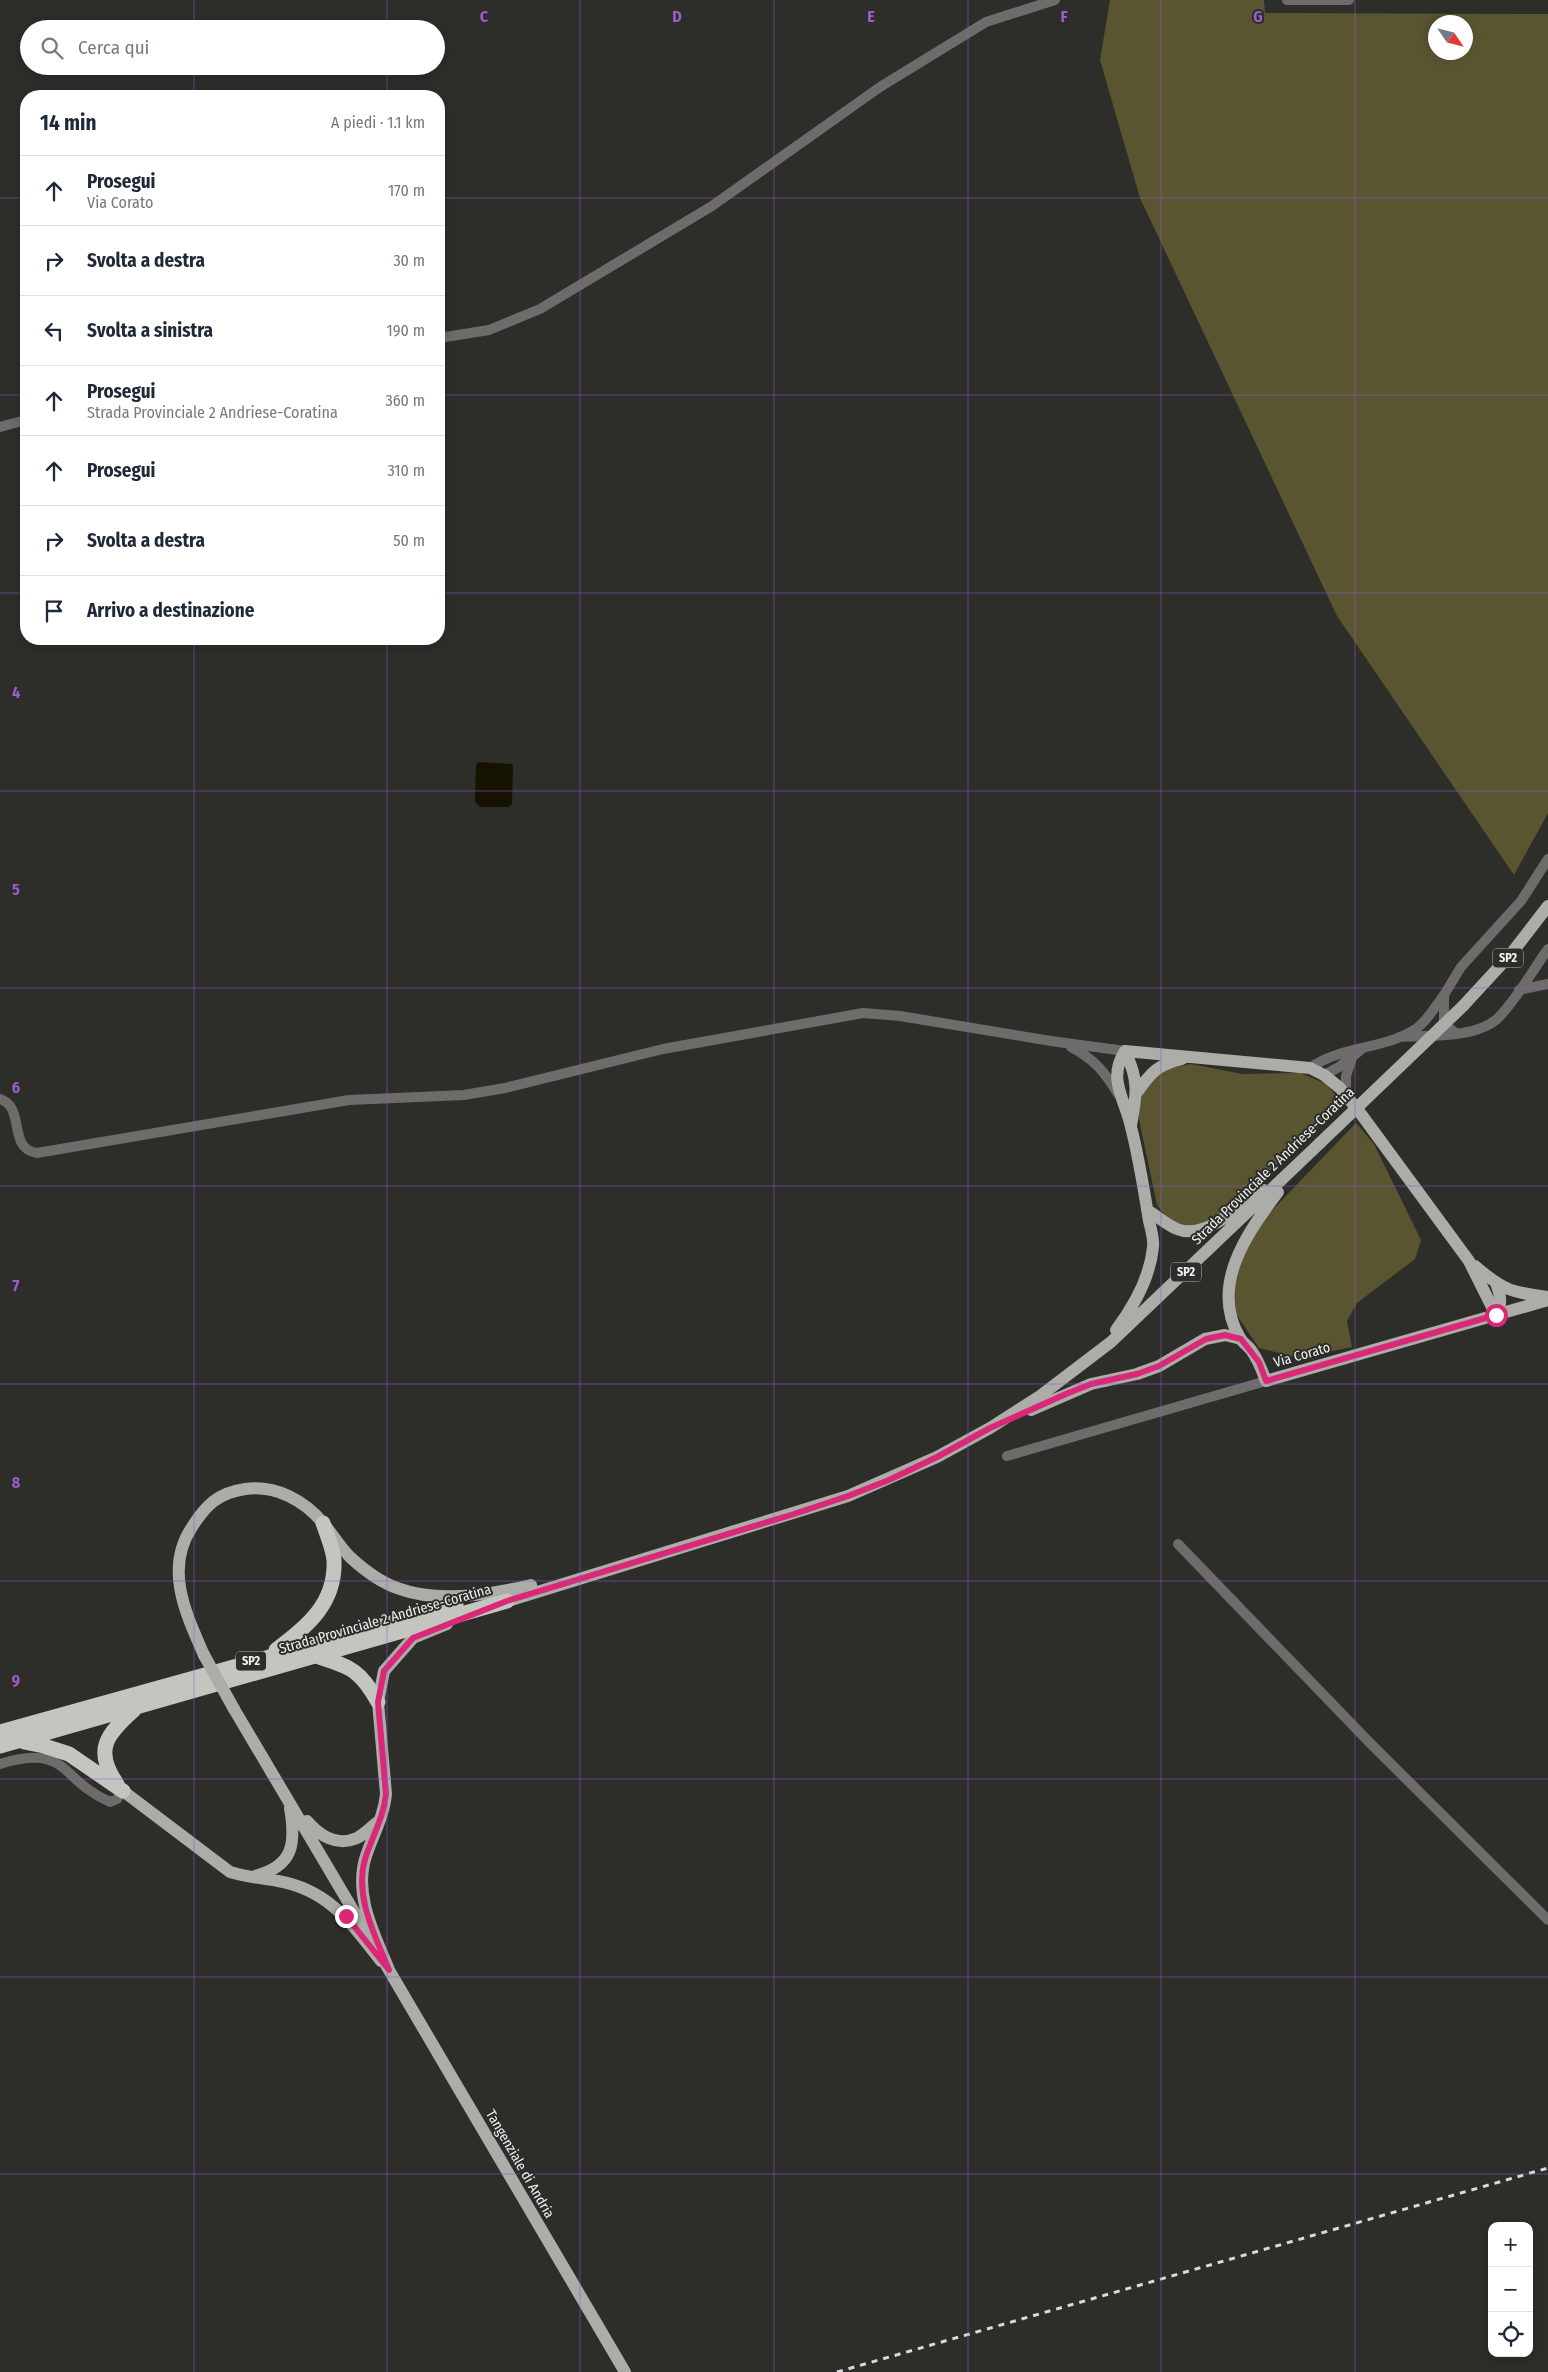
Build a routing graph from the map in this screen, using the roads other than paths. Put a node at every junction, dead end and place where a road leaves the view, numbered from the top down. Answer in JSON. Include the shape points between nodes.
{"nodes":[{"id":1,"x":1056,"y":0,"type":"edge"},
{"id":2,"x":1287,"y":0,"type":"edge"},
{"id":3,"x":1349,"y":0,"type":"edge"},
{"id":4,"x":445,"y":337,"type":"edge"},
{"id":5,"x":20,"y":422,"type":"edge"},
{"id":6,"x":0,"y":427,"type":"edge"},
{"id":7,"x":1548,"y":859,"type":"edge"},
{"id":8,"x":1548,"y":906,"type":"edge"},
{"id":9,"x":1548,"y":949,"type":"edge"},
{"id":10,"x":1548,"y":984,"type":"edge"},
{"id":11,"x":1519,"y":990,"type":"junction"},
{"id":12,"x":1444,"y":995,"type":"junction"},
{"id":13,"x":1457,"y":1034,"type":"junction"},
{"id":14,"x":1399,"y":1037,"type":"junction"},
{"id":15,"x":1064,"y":1043,"type":"junction"},
{"id":16,"x":1366,"y":1046,"type":"junction"},
{"id":17,"x":1125,"y":1051,"type":"junction"},
{"id":18,"x":1192,"y":1056,"type":"junction"},
{"id":19,"x":1352,"y":1058,"type":"junction"},
{"id":20,"x":1310,"y":1068,"type":"junction"},
{"id":21,"x":1324,"y":1075,"type":"junction"},
{"id":22,"x":1138,"y":1091,"type":"junction"},
{"id":23,"x":1346,"y":1096,"type":"junction"},
{"id":24,"x":0,"y":1098,"type":"edge"},
{"id":25,"x":1120,"y":1099,"type":"junction"},
{"id":26,"x":1131,"y":1125,"type":"junction"},
{"id":27,"x":1304,"y":1158,"type":"junction"},
{"id":28,"x":1282,"y":1180,"type":"junction"},
{"id":29,"x":1148,"y":1210,"type":"junction"},
{"id":30,"x":1469,"y":1262,"type":"junction"},
{"id":31,"x":1497,"y":1286,"type":"junction"},
{"id":32,"x":1548,"y":1299,"type":"edge"},
{"id":33,"x":1496,"y":1315,"type":"junction"},
{"id":34,"x":1241,"y":1339,"type":"junction"},
{"id":35,"x":1088,"y":1360,"type":"junction"},
{"id":36,"x":1266,"y":1381,"type":"junction"},
{"id":37,"x":990,"y":1428,"type":"junction"},
{"id":38,"x":1007,"y":1456,"type":"dead end"},
{"id":39,"x":323,"y":1523,"type":"junction"},
{"id":40,"x":1178,"y":1544,"type":"dead end"},
{"id":41,"x":505,"y":1596,"type":"junction"},
{"id":42,"x":269,"y":1656,"type":"junction"},
{"id":43,"x":316,"y":1656,"type":"junction"},
{"id":44,"x":378,"y":1702,"type":"junction"},
{"id":45,"x":136,"y":1708,"type":"junction"},
{"id":46,"x":0,"y":1732,"type":"edge"},
{"id":47,"x":17,"y":1742,"type":"junction"},
{"id":48,"x":0,"y":1746,"type":"edge"},
{"id":49,"x":0,"y":1764,"type":"edge"},
{"id":50,"x":123,"y":1791,"type":"junction"},
{"id":51,"x":289,"y":1801,"type":"junction"},
{"id":52,"x":379,"y":1821,"type":"junction"},
{"id":53,"x":247,"y":1878,"type":"junction"},
{"id":54,"x":1548,"y":1920,"type":"edge"},
{"id":55,"x":389,"y":1970,"type":"junction"},
{"id":56,"x":625,"y":2372,"type":"edge"}],
"edges":[{"from":1,"to":4,"type":"street","via":[[986,22],[880,87],[712,206],[540,309],[489,330]]},
{"from":2,"to":3,"type":"street"},
{"from":5,"to":6,"type":"street"},
{"from":7,"to":12,"type":"street","via":[[1521,901],[1461,967]]},
{"from":8,"to":27,"type":"main road","name":"Strada Provinciale 2 Andriese-Coratina","number":"SP2","bridge":true,"via":[[1511,954],[1463,1006]]},
{"from":9,"to":11,"type":"street"},
{"from":10,"to":11,"type":"street"},
{"from":11,"to":13,"type":"street","via":[[1498,1019],[1476,1030]]},
{"from":12,"to":13,"type":"street","via":[[1444,1024]]},
{"from":12,"to":14,"type":"street","via":[[1418,1027]]},
{"from":13,"to":14,"type":"street"},
{"from":14,"to":16,"type":"street"},
{"from":15,"to":17,"type":"street"},
{"from":15,"to":24,"type":"street","via":[[863,1013],[663,1049],[464,1095],[349,1100],[37,1153],[28,1152],[20,1144],[12,1108]]},
{"from":15,"to":25,"type":"street","via":[[1083,1053],[1105,1072]]},
{"from":16,"to":19,"type":"street"},
{"from":16,"to":20,"type":"street","via":[[1324,1058]]},
{"from":17,"to":18,"type":"main road"},
{"from":17,"to":22,"type":"main road","via":[[1134,1070]]},
{"from":17,"to":25,"type":"main road","via":[[1119,1060],[1117,1074]]},
{"from":18,"to":20,"type":"main road"},
{"from":18,"to":22,"type":"main road","via":[[1164,1064],[1150,1073]]},
{"from":19,"to":21,"type":"street"},
{"from":19,"to":23,"type":"street","via":[[1346,1076]]},
{"from":20,"to":21,"type":"main road"},
{"from":21,"to":23,"type":"main road"},
{"from":22,"to":26,"type":"main road"},
{"from":23,"to":30,"type":"main road"},
{"from":25,"to":26,"type":"main road"},
{"from":26,"to":29,"type":"main road"},
{"from":27,"to":28,"type":"main road","name":"Strada Provinciale 2 Andriese-Coratina","number":"SP2"},
{"from":27,"to":34,"type":"main road","via":[[1263,1212],[1236,1257],[1227,1296]]},
{"from":28,"to":29,"type":"main road","via":[[1198,1232],[1177,1229]]},
{"from":28,"to":35,"type":"main road","name":"Strada Provinciale 2 Andriese-Coratina","number":"SP2","via":[[1150,1306]]},
{"from":29,"to":35,"type":"main road","via":[[1154,1246],[1144,1281],[1133,1308]]},
{"from":30,"to":31,"type":"main road"},
{"from":30,"to":33,"type":"main road"},
{"from":31,"to":32,"type":"main road"},
{"from":31,"to":33,"type":"main road","via":[[1501,1297]]},
{"from":32,"to":33,"type":"main road","name":"Via Corato"},
{"from":33,"to":36,"type":"main road","name":"Via Corato"},
{"from":34,"to":36,"type":"main road","via":[[1259,1362]]},
{"from":34,"to":37,"type":"main road","via":[[1225,1335],[1206,1339],[1159,1366],[1091,1384]]},
{"from":35,"to":37,"type":"main road","name":"Strada Provinciale 2 Andriese-Coratina","number":"SP2"},
{"from":36,"to":38,"type":"street","name":"Via Corato"},
{"from":37,"to":41,"type":"main road","name":"Strada Provinciale 2 Andriese-Coratina","number":"SP2","via":[[937,1457],[848,1496],[662,1554]]},
{"from":39,"to":41,"type":"main road","via":[[348,1556],[370,1574],[400,1589],[428,1596]]},
{"from":39,"to":42,"type":"highway","via":[[334,1559],[332,1586],[320,1612]]},
{"from":39,"to":51,"type":"main road","bridge":true,"via":[[304,1504],[282,1492],[256,1488],[230,1491],[206,1506],[185,1537],[177,1568],[182,1602],[204,1655]]},
{"from":40,"to":54,"type":"street","via":[[1370,1743]]},
{"from":41,"to":42,"type":"highway","name":"Strada Provinciale 2 Andriese-Coratina","number":"SP2"},
{"from":41,"to":43,"type":"highway","name":"Strada Provinciale 2 Andriese-Coratina","number":"SP2"},
{"from":41,"to":44,"type":"main road","via":[[413,1638],[384,1671]]},
{"from":42,"to":46,"type":"highway","name":"Strada Provinciale 2 Andriese-Coratina","number":"SP2"},
{"from":43,"to":44,"type":"highway","via":[[360,1674]]},
{"from":43,"to":45,"type":"highway","name":"Strada Provinciale 2 Andriese-Coratina","number":"SP2"},
{"from":44,"to":52,"type":"main road","via":[[386,1794]]},
{"from":45,"to":47,"type":"highway","name":"Strada Provinciale 2 Andriese-Coratina","number":"SP2"},
{"from":45,"to":50,"type":"highway","via":[[112,1729],[105,1742],[107,1770]]},
{"from":47,"to":48,"type":"highway","name":"Strada Provinciale 2 Andriese-Coratina","number":"SP2"},
{"from":47,"to":50,"type":"highway","via":[[69,1754]]},
{"from":49,"to":50,"type":"street","via":[[33,1757],[45,1758],[59,1763],[100,1798],[110,1802],[117,1800]]},
{"from":50,"to":53,"type":"main road","via":[[230,1872]]},
{"from":51,"to":52,"type":"main road","via":[[318,1834],[336,1841],[356,1839]]},
{"from":51,"to":53,"type":"main road","via":[[294,1828],[291,1851],[280,1866]]},
{"from":51,"to":55,"type":"main road"},
{"from":52,"to":55,"type":"main road","via":[[365,1858],[362,1889],[366,1912]]},
{"from":53,"to":55,"type":"main road","via":[[279,1881],[328,1900],[346,1916]]},
{"from":55,"to":56,"type":"main road","name":"Tangenziale di Andria"}]}
